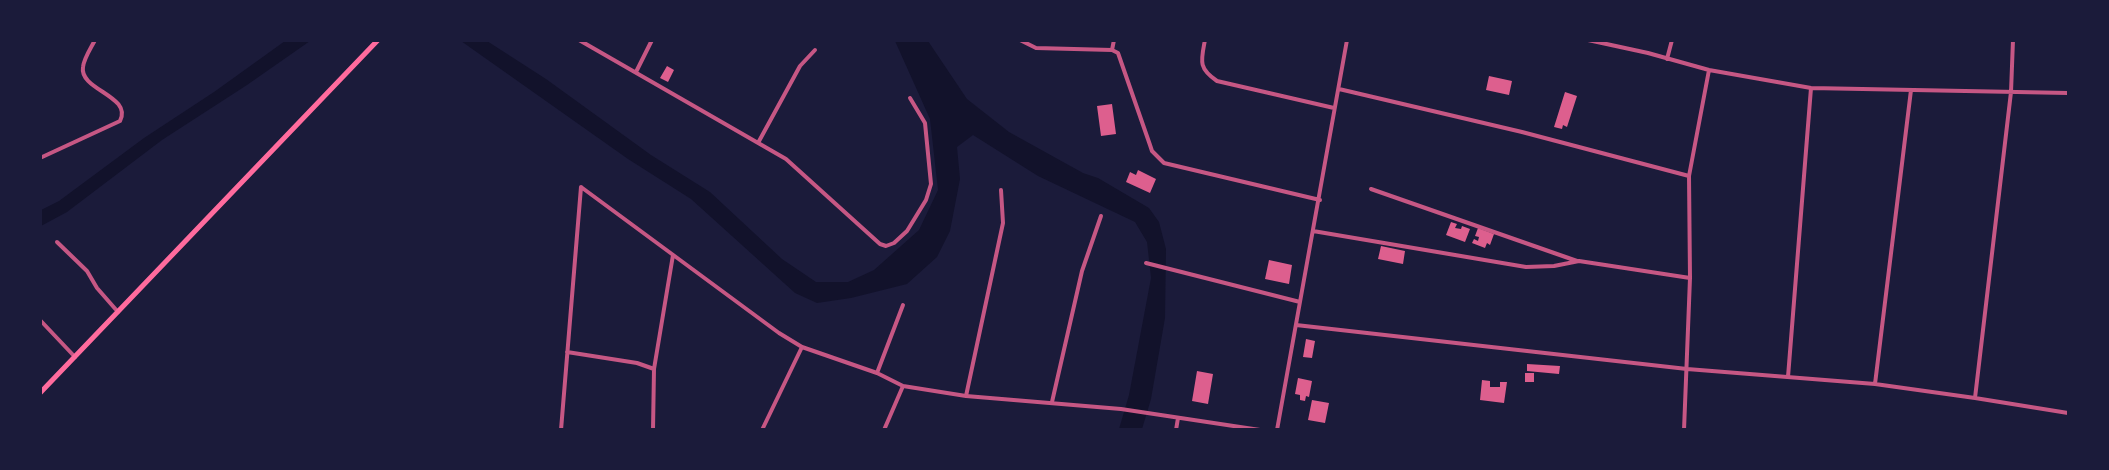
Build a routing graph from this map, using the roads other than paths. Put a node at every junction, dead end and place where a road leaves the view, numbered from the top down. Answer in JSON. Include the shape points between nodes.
{"nodes":[{"id":1,"x":95,"y":40,"type":"edge"},
{"id":2,"x":378,"y":40,"type":"edge"},
{"id":3,"x":579,"y":40,"type":"edge"},
{"id":4,"x":652,"y":40,"type":"edge"},
{"id":5,"x":1020,"y":40,"type":"edge"},
{"id":6,"x":1114,"y":40,"type":"edge"},
{"id":7,"x":1206,"y":40,"type":"edge"},
{"id":8,"x":1347,"y":40,"type":"edge"},
{"id":9,"x":1588,"y":40,"type":"edge"},
{"id":10,"x":1672,"y":40,"type":"edge"},
{"id":11,"x":2013,"y":40,"type":"edge"},
{"id":12,"x":815,"y":50,"type":"dead end"},
{"id":13,"x":1112,"y":50,"type":"junction"},
{"id":14,"x":1667,"y":59,"type":"junction"},
{"id":15,"x":1709,"y":70,"type":"junction"},
{"id":16,"x":636,"y":72,"type":"junction"},
{"id":17,"x":1339,"y":88,"type":"junction"},
{"id":18,"x":1812,"y":88,"type":"junction"},
{"id":19,"x":1911,"y":90,"type":"junction"},
{"id":20,"x":2011,"y":92,"type":"junction"},
{"id":21,"x":2068,"y":93,"type":"edge"},
{"id":22,"x":910,"y":98,"type":"dead end"},
{"id":23,"x":1334,"y":108,"type":"junction"},
{"id":24,"x":758,"y":142,"type":"junction"},
{"id":25,"x":40,"y":158,"type":"edge"},
{"id":26,"x":1689,"y":176,"type":"junction"},
{"id":27,"x":1371,"y":189,"type":"dead end"},
{"id":28,"x":1000,"y":190,"type":"dead end"},
{"id":29,"x":1320,"y":200,"type":"junction"},
{"id":30,"x":1101,"y":216,"type":"dead end"},
{"id":31,"x":1313,"y":231,"type":"junction"},
{"id":32,"x":57,"y":242,"type":"dead end"},
{"id":33,"x":673,"y":255,"type":"junction"},
{"id":34,"x":1579,"y":261,"type":"junction"},
{"id":35,"x":1146,"y":263,"type":"dead end"},
{"id":36,"x":1690,"y":278,"type":"junction"},
{"id":37,"x":1300,"y":302,"type":"junction"},
{"id":38,"x":903,"y":305,"type":"dead end"},
{"id":39,"x":118,"y":312,"type":"junction"},
{"id":40,"x":40,"y":320,"type":"edge"},
{"id":41,"x":1296,"y":325,"type":"junction"},
{"id":42,"x":802,"y":347,"type":"junction"},
{"id":43,"x":567,"y":352,"type":"junction"},
{"id":44,"x":75,"y":357,"type":"junction"},
{"id":45,"x":654,"y":369,"type":"junction"},
{"id":46,"x":1687,"y":369,"type":"junction"},
{"id":47,"x":877,"y":373,"type":"junction"},
{"id":48,"x":1788,"y":377,"type":"junction"},
{"id":49,"x":1875,"y":384,"type":"junction"},
{"id":50,"x":903,"y":386,"type":"junction"},
{"id":51,"x":40,"y":393,"type":"edge"},
{"id":52,"x":966,"y":396,"type":"junction"},
{"id":53,"x":1975,"y":398,"type":"junction"},
{"id":54,"x":1052,"y":402,"type":"junction"},
{"id":55,"x":2068,"y":413,"type":"edge"},
{"id":56,"x":1178,"y":418,"type":"junction"},
{"id":57,"x":561,"y":429,"type":"edge"},
{"id":58,"x":653,"y":429,"type":"edge"},
{"id":59,"x":762,"y":429,"type":"edge"},
{"id":60,"x":884,"y":429,"type":"edge"},
{"id":61,"x":1176,"y":429,"type":"edge"},
{"id":62,"x":1260,"y":429,"type":"edge"},
{"id":63,"x":1278,"y":429,"type":"edge"},
{"id":64,"x":1684,"y":429,"type":"edge"}],
"edges":[{"from":1,"to":25,"type":"street","via":[[82,66],[83,75],[87,82],[111,96],[122,118]]},
{"from":2,"to":39,"type":"main road"},
{"from":3,"to":16,"type":"street"},
{"from":4,"to":16,"type":"street"},
{"from":5,"to":13,"type":"street","via":[[1036,48]]},
{"from":6,"to":13,"type":"street"},
{"from":7,"to":23,"type":"street","via":[[1200,62],[1217,81]]},
{"from":8,"to":17,"type":"street"},
{"from":9,"to":14,"type":"street"},
{"from":10,"to":14,"type":"street"},
{"from":11,"to":20,"type":"street"},
{"from":12,"to":24,"type":"street","via":[[800,66]]},
{"from":13,"to":29,"type":"street","via":[[1120,57],[1152,151],[1164,163]]},
{"from":14,"to":15,"type":"street"},
{"from":15,"to":18,"type":"street"},
{"from":15,"to":26,"type":"street"},
{"from":16,"to":24,"type":"street"},
{"from":17,"to":23,"type":"street"},
{"from":17,"to":26,"type":"street"},
{"from":18,"to":19,"type":"street"},
{"from":18,"to":48,"type":"street"},
{"from":19,"to":20,"type":"street"},
{"from":19,"to":49,"type":"street"},
{"from":20,"to":21,"type":"street"},
{"from":20,"to":53,"type":"street"},
{"from":22,"to":24,"type":"street","via":[[925,123],[931,184],[907,231],[886,246],[879,244],[786,159]]},
{"from":23,"to":29,"type":"street"},
{"from":26,"to":36,"type":"street"},
{"from":27,"to":34,"type":"street"},
{"from":28,"to":52,"type":"street","via":[[1003,223]]},
{"from":29,"to":31,"type":"street"},
{"from":30,"to":54,"type":"street","via":[[1082,271]]},
{"from":31,"to":34,"type":"street","via":[[1526,267]]},
{"from":31,"to":37,"type":"street"},
{"from":32,"to":39,"type":"street","via":[[87,271]]},
{"from":33,"to":42,"type":"street"},
{"from":33,"to":43,"type":"street","via":[[581,187]]},
{"from":33,"to":45,"type":"street"},
{"from":34,"to":36,"type":"street"},
{"from":35,"to":37,"type":"street"},
{"from":36,"to":46,"type":"street"},
{"from":37,"to":41,"type":"street"},
{"from":38,"to":47,"type":"street"},
{"from":39,"to":44,"type":"main road"},
{"from":40,"to":44,"type":"street"},
{"from":41,"to":46,"type":"street"},
{"from":41,"to":63,"type":"street"},
{"from":42,"to":47,"type":"street"},
{"from":42,"to":59,"type":"street"},
{"from":43,"to":45,"type":"street"},
{"from":43,"to":57,"type":"street"},
{"from":44,"to":51,"type":"main road"},
{"from":45,"to":58,"type":"street"},
{"from":46,"to":48,"type":"street"},
{"from":46,"to":64,"type":"street"},
{"from":47,"to":50,"type":"street"},
{"from":48,"to":49,"type":"street"},
{"from":49,"to":53,"type":"street"},
{"from":50,"to":52,"type":"street"},
{"from":50,"to":60,"type":"street"},
{"from":52,"to":54,"type":"street"},
{"from":53,"to":55,"type":"street"},
{"from":54,"to":56,"type":"street"},
{"from":56,"to":61,"type":"street"},
{"from":56,"to":62,"type":"street"}]}
